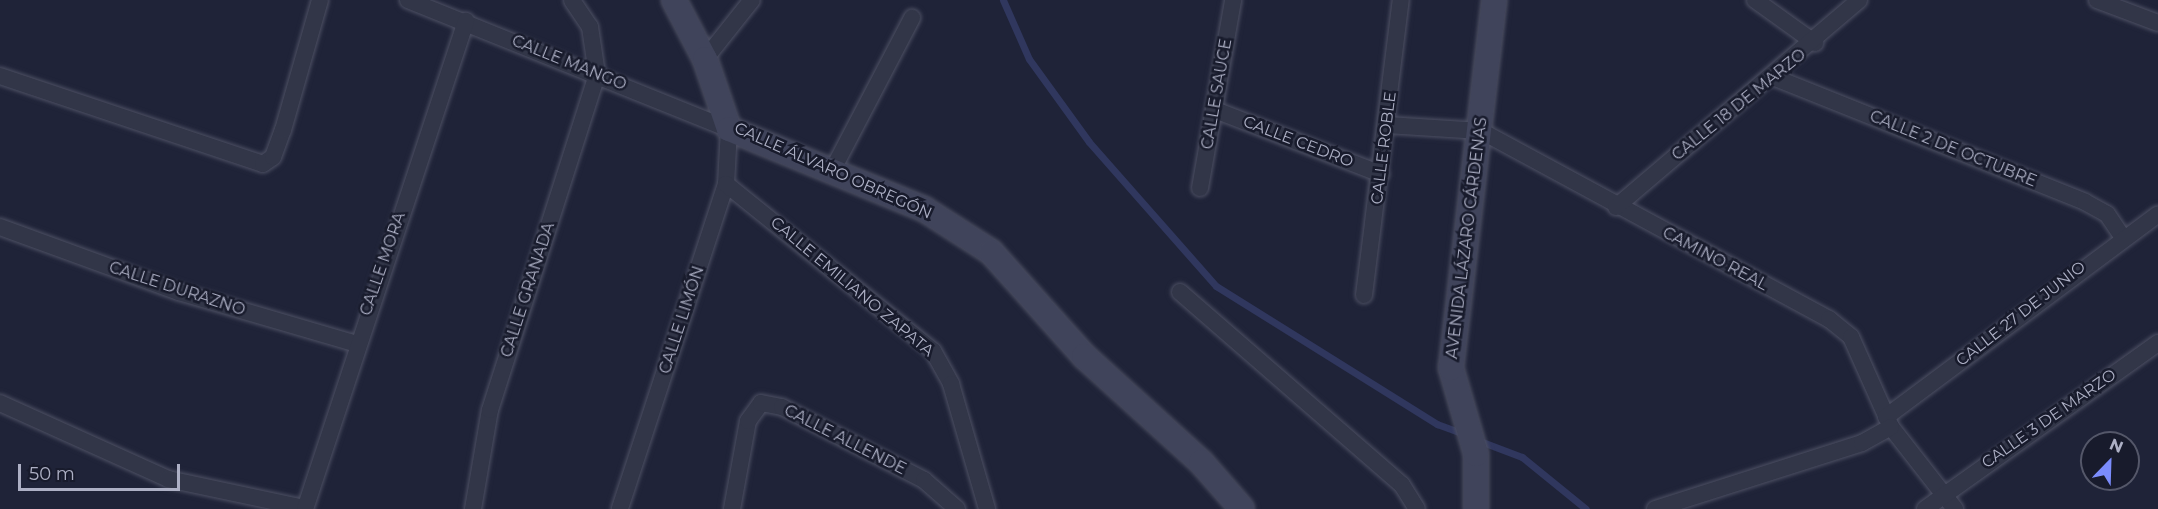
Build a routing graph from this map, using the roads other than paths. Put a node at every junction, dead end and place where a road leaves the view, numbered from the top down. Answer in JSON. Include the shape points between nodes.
{"nodes":[{"id":1,"x":320,"y":0,"type":"edge"},
{"id":2,"x":408,"y":0,"type":"edge"},
{"id":3,"x":572,"y":0,"type":"edge"},
{"id":4,"x":674,"y":0,"type":"edge"},
{"id":5,"x":752,"y":0,"type":"edge"},
{"id":6,"x":1233,"y":0,"type":"edge"},
{"id":7,"x":1401,"y":0,"type":"edge"},
{"id":8,"x":1494,"y":0,"type":"edge"},
{"id":9,"x":1755,"y":0,"type":"edge"},
{"id":10,"x":1859,"y":0,"type":"edge"},
{"id":11,"x":2097,"y":0,"type":"edge"},
{"id":12,"x":912,"y":18,"type":"dead end"},
{"id":13,"x":466,"y":21,"type":"junction"},
{"id":14,"x":2158,"y":23,"type":"edge"},
{"id":15,"x":1815,"y":43,"type":"junction"},
{"id":16,"x":705,"y":59,"type":"junction"},
{"id":17,"x":597,"y":74,"type":"junction"},
{"id":18,"x":0,"y":76,"type":"edge"},
{"id":19,"x":1773,"y":77,"type":"junction"},
{"id":20,"x":1215,"y":110,"type":"junction"},
{"id":21,"x":1387,"y":125,"type":"junction"},
{"id":22,"x":729,"y":129,"type":"junction"},
{"id":23,"x":1481,"y":131,"type":"junction"},
{"id":24,"x":832,"y":171,"type":"junction"},
{"id":25,"x":1381,"y":174,"type":"junction"},
{"id":26,"x":726,"y":184,"type":"junction"},
{"id":27,"x":1200,"y":188,"type":"dead end"},
{"id":28,"x":1616,"y":207,"type":"junction"},
{"id":29,"x":2158,"y":214,"type":"edge"},
{"id":30,"x":0,"y":227,"type":"edge"},
{"id":31,"x":2122,"y":236,"type":"junction"},
{"id":32,"x":1180,"y":292,"type":"dead end"},
{"id":33,"x":1364,"y":296,"type":"dead end"},
{"id":34,"x":2158,"y":343,"type":"edge"},
{"id":35,"x":357,"y":344,"type":"junction"},
{"id":36,"x":0,"y":403,"type":"edge"},
{"id":37,"x":1889,"y":422,"type":"junction"},
{"id":38,"x":1940,"y":496,"type":"junction"},
{"id":39,"x":305,"y":509,"type":"edge"},
{"id":40,"x":473,"y":509,"type":"edge"},
{"id":41,"x":620,"y":509,"type":"edge"},
{"id":42,"x":732,"y":509,"type":"edge"},
{"id":43,"x":957,"y":509,"type":"edge"},
{"id":44,"x":987,"y":509,"type":"edge"},
{"id":45,"x":1242,"y":509,"type":"edge"},
{"id":46,"x":1417,"y":509,"type":"edge"},
{"id":47,"x":1476,"y":509,"type":"edge"},
{"id":48,"x":1655,"y":509,"type":"edge"},
{"id":49,"x":1925,"y":509,"type":"edge"},
{"id":50,"x":1955,"y":509,"type":"edge"}],
"edges":[{"from":1,"to":18,"type":"street","via":[[273,157],[250,164]]},
{"from":2,"to":13,"type":"street","name":"CALLE MANGO"},
{"from":3,"to":17,"type":"street","via":[[590,27]]},
{"from":4,"to":16,"type":"street","name":"CALLE ÁLVARO OBREGÓN"},
{"from":5,"to":16,"type":"street"},
{"from":6,"to":20,"type":"street","name":"CALLE SAUCE"},
{"from":7,"to":21,"type":"street","name":"CALLE ROBLE"},
{"from":8,"to":23,"type":"street","name":"AVENIDA LÁZARO CÁRDENAS"},
{"from":9,"to":15,"type":"street"},
{"from":10,"to":15,"type":"street","name":"CALLE 18 DE MARZO"},
{"from":11,"to":14,"type":"street"},
{"from":12,"to":24,"type":"street"},
{"from":13,"to":17,"type":"street","name":"CALLE MANGO"},
{"from":13,"to":35,"type":"street","name":"CALLE MORA"},
{"from":15,"to":19,"type":"street","name":"CALLE 18 DE MARZO"},
{"from":16,"to":22,"type":"street","name":"CALLE ÁLVARO OBREGÓN"},
{"from":17,"to":22,"type":"street","name":"CALLE MANGO"},
{"from":17,"to":40,"type":"street","name":"CALLE GRANADA","via":[[490,410]]},
{"from":19,"to":28,"type":"street","name":"CALLE 18 DE MARZO"},
{"from":19,"to":31,"type":"street","name":"CALLE 2 DE OCTUBRE","via":[[2085,202],[2107,214]]},
{"from":20,"to":25,"type":"street","name":"CALLE CEDRO"},
{"from":20,"to":27,"type":"street","name":"CALLE SAUCE"},
{"from":21,"to":23,"type":"street","name":"CAMINO REAL"},
{"from":21,"to":25,"type":"street","name":"CALLE ROBLE"},
{"from":22,"to":24,"type":"street","name":"CALLE ÁLVARO OBREGÓN"},
{"from":22,"to":26,"type":"street","name":"CALLE LIMÓN"},
{"from":23,"to":28,"type":"street","name":"CAMINO REAL"},
{"from":23,"to":47,"type":"street","name":"AVENIDA LÁZARO CÁRDENAS","via":[[1450,368],[1476,454]]},
{"from":24,"to":45,"type":"street","name":"CALLE ÁLVARO OBREGÓN","via":[[924,208],[991,252],[1084,356],[1201,462]]},
{"from":25,"to":33,"type":"street","name":"CALLE ROBLE"},
{"from":26,"to":41,"type":"street","name":"CALLE LIMÓN"},
{"from":26,"to":44,"type":"street","name":"CALLE EMILIANO ZAPATA","via":[[933,351],[951,384]]},
{"from":28,"to":37,"type":"street","name":"CAMINO REAL","via":[[1829,319],[1851,337]]},
{"from":29,"to":31,"type":"street","name":"CALLE 27 DE JUNIO"},
{"from":30,"to":35,"type":"street","name":"CALLE DURAZNO","via":[[179,292]]},
{"from":31,"to":37,"type":"street","name":"CALLE 27 DE JUNIO"},
{"from":32,"to":46,"type":"street","via":[[1402,485]]},
{"from":34,"to":38,"type":"street","name":"CALLE 3 DE MARZO"},
{"from":35,"to":39,"type":"street","name":"CALLE MORA"},
{"from":36,"to":39,"type":"street","via":[[168,479]]},
{"from":37,"to":38,"type":"street","name":"CAMINO REAL"},
{"from":37,"to":48,"type":"street","name":"CALLE 27 DE JUNIO","via":[[1862,443]]},
{"from":38,"to":49,"type":"street","name":"CALLE 3 DE MARZO"},
{"from":38,"to":50,"type":"street","name":"CAMINO REAL"},
{"from":42,"to":43,"type":"street","name":"CALLE ALLENDE","via":[[748,421],[761,403],[782,407],[924,480]]}]}
